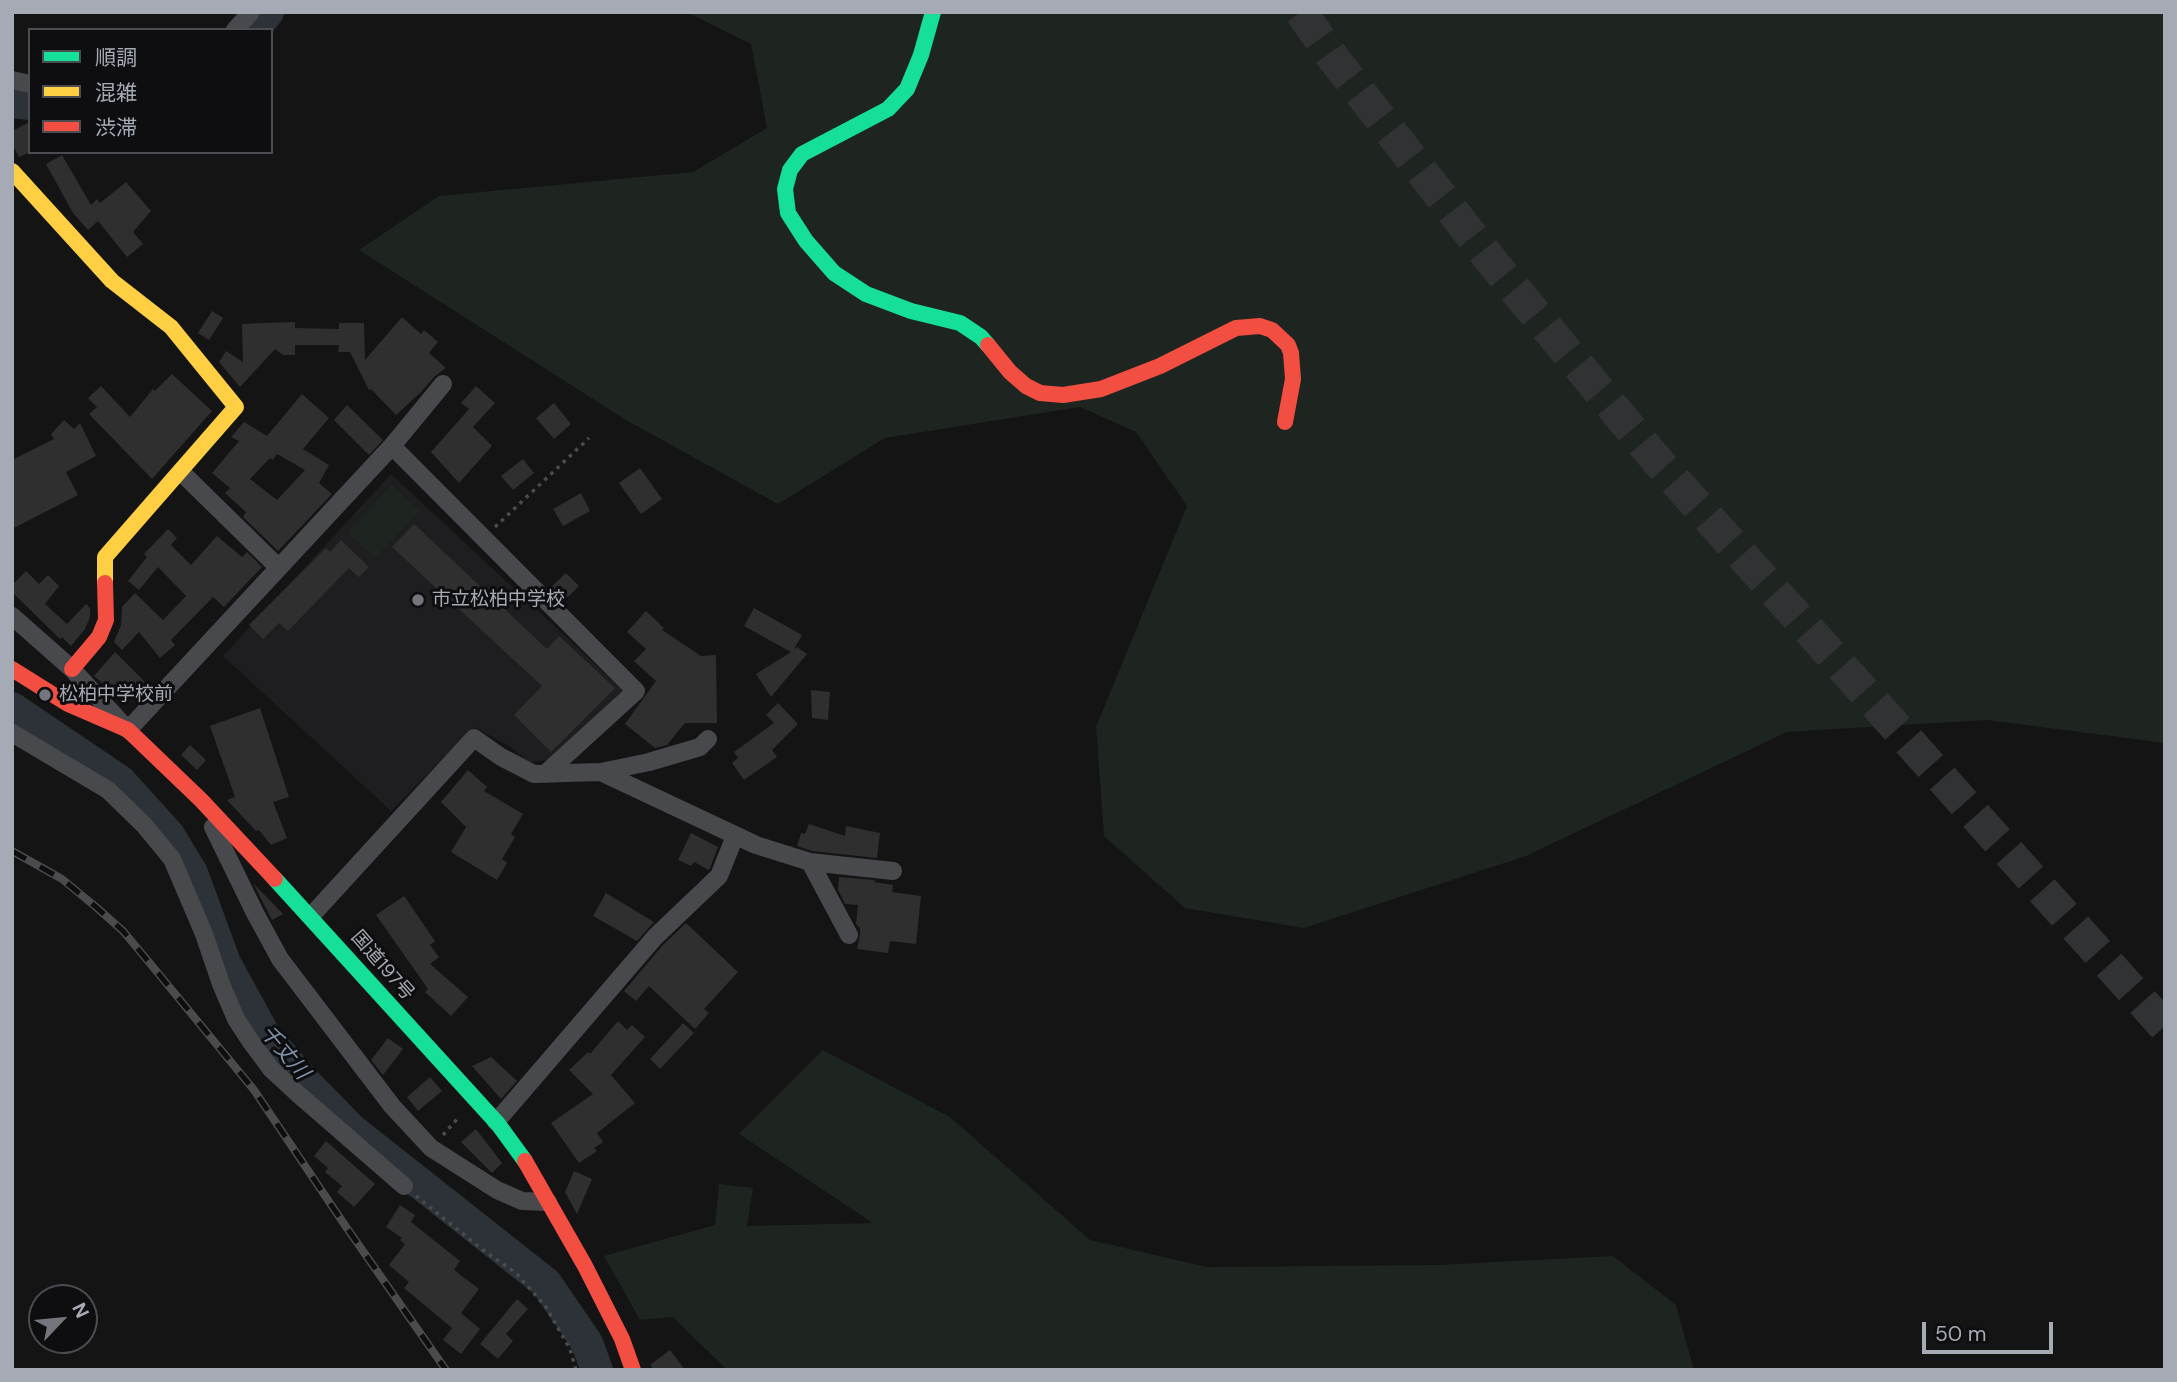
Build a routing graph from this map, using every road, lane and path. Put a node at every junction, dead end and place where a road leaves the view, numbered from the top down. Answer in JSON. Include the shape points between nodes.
{"nodes":[{"id":1,"x":251,"y":12,"type":"edge"},
{"id":2,"x":933,"y":12,"type":"edge"},
{"id":3,"x":237,"y":28,"type":"edge"},
{"id":4,"x":12,"y":171,"type":"edge"},
{"id":5,"x":443,"y":384,"type":"dead end"},
{"id":6,"x":1285,"y":422,"type":"dead end"},
{"id":7,"x":589,"y":438,"type":"dead end"},
{"id":8,"x":392,"y":446,"type":"junction"},
{"id":9,"x":181,"y":472,"type":"junction"},
{"id":10,"x":484,"y":538,"type":"junction"},
{"id":11,"x":279,"y":568,"type":"junction"},
{"id":12,"x":12,"y":616,"type":"edge"},
{"id":13,"x":12,"y":669,"type":"edge"},
{"id":14,"x":72,"y":669,"type":"junction"},
{"id":15,"x":128,"y":730,"type":"junction"},
{"id":16,"x":12,"y":733,"type":"edge"},
{"id":17,"x":708,"y":739,"type":"dead end"},
{"id":18,"x":601,"y":772,"type":"junction"},
{"id":19,"x":544,"y":774,"type":"junction"},
{"id":20,"x":201,"y":800,"type":"junction"},
{"id":21,"x":735,"y":835,"type":"junction"},
{"id":22,"x":810,"y":862,"type":"junction"},
{"id":23,"x":893,"y":871,"type":"dead end"},
{"id":24,"x":311,"y":916,"type":"junction"},
{"id":25,"x":849,"y":935,"type":"dead end"},
{"id":26,"x":475,"y":1100,"type":"junction"},
{"id":27,"x":496,"y":1122,"type":"junction"},
{"id":28,"x":431,"y":1148,"type":"junction"},
{"id":29,"x":404,"y":1186,"type":"joint"},
{"id":30,"x":548,"y":1202,"type":"junction"},
{"id":31,"x":576,"y":1370,"type":"edge"},
{"id":32,"x":633,"y":1370,"type":"edge"}],
"edges":[{"from":1,"to":3,"type":"street"},
{"from":2,"to":6,"type":"main road","via":[[907,89],[888,108],[802,154],[790,170],[785,189],[788,213],[806,241],[834,273],[866,294],[960,323],[981,338],[1018,379],[1040,393],[1063,395],[1101,389],[1236,328],[1272,330],[1292,354],[1293,379]]},
{"from":4,"to":9,"type":"main road","via":[[112,281],[171,327],[236,407]]},
{"from":5,"to":8,"type":"street"},
{"from":7,"to":10,"type":"path"},
{"from":8,"to":10,"type":"street"},
{"from":8,"to":11,"type":"street"},
{"from":9,"to":11,"type":"street"},
{"from":9,"to":14,"type":"main road","via":[[104,557],[106,620],[99,637]]},
{"from":10,"to":19,"type":"street","via":[[636,691]]},
{"from":11,"to":15,"type":"street"},
{"from":12,"to":14,"type":"street"},
{"from":13,"to":15,"type":"main road","name":"国道197号","via":[[68,704]]},
{"from":14,"to":15,"type":"street"},
{"from":15,"to":20,"type":"main road","name":"国道197号"},
{"from":16,"to":29,"type":"street","via":[[108,790],[144,825],[172,859],[221,985],[251,1042],[289,1086]]},
{"from":17,"to":18,"type":"street","via":[[700,747]]},
{"from":18,"to":19,"type":"street"},
{"from":18,"to":21,"type":"street"},
{"from":19,"to":24,"type":"street","via":[[534,774],[474,738]]},
{"from":20,"to":24,"type":"main road","name":"国道197号"},
{"from":20,"to":28,"type":"street","via":[[280,959],[392,1106]]},
{"from":21,"to":22,"type":"street"},
{"from":21,"to":27,"type":"street","via":[[719,876],[655,937]]},
{"from":22,"to":23,"type":"street"},
{"from":22,"to":25,"type":"street"},
{"from":24,"to":26,"type":"main road","name":"国道197号"},
{"from":26,"to":27,"type":"main road","name":"国道197号"},
{"from":26,"to":28,"type":"path"},
{"from":27,"to":30,"type":"main road","name":"国道197号"},
{"from":28,"to":30,"type":"street","via":[[497,1190],[523,1201]]},
{"from":29,"to":31,"type":"path","via":[[516,1273],[546,1307],[570,1349]]},
{"from":30,"to":32,"type":"main road","name":"国道197号","via":[[622,1339]]}]}
